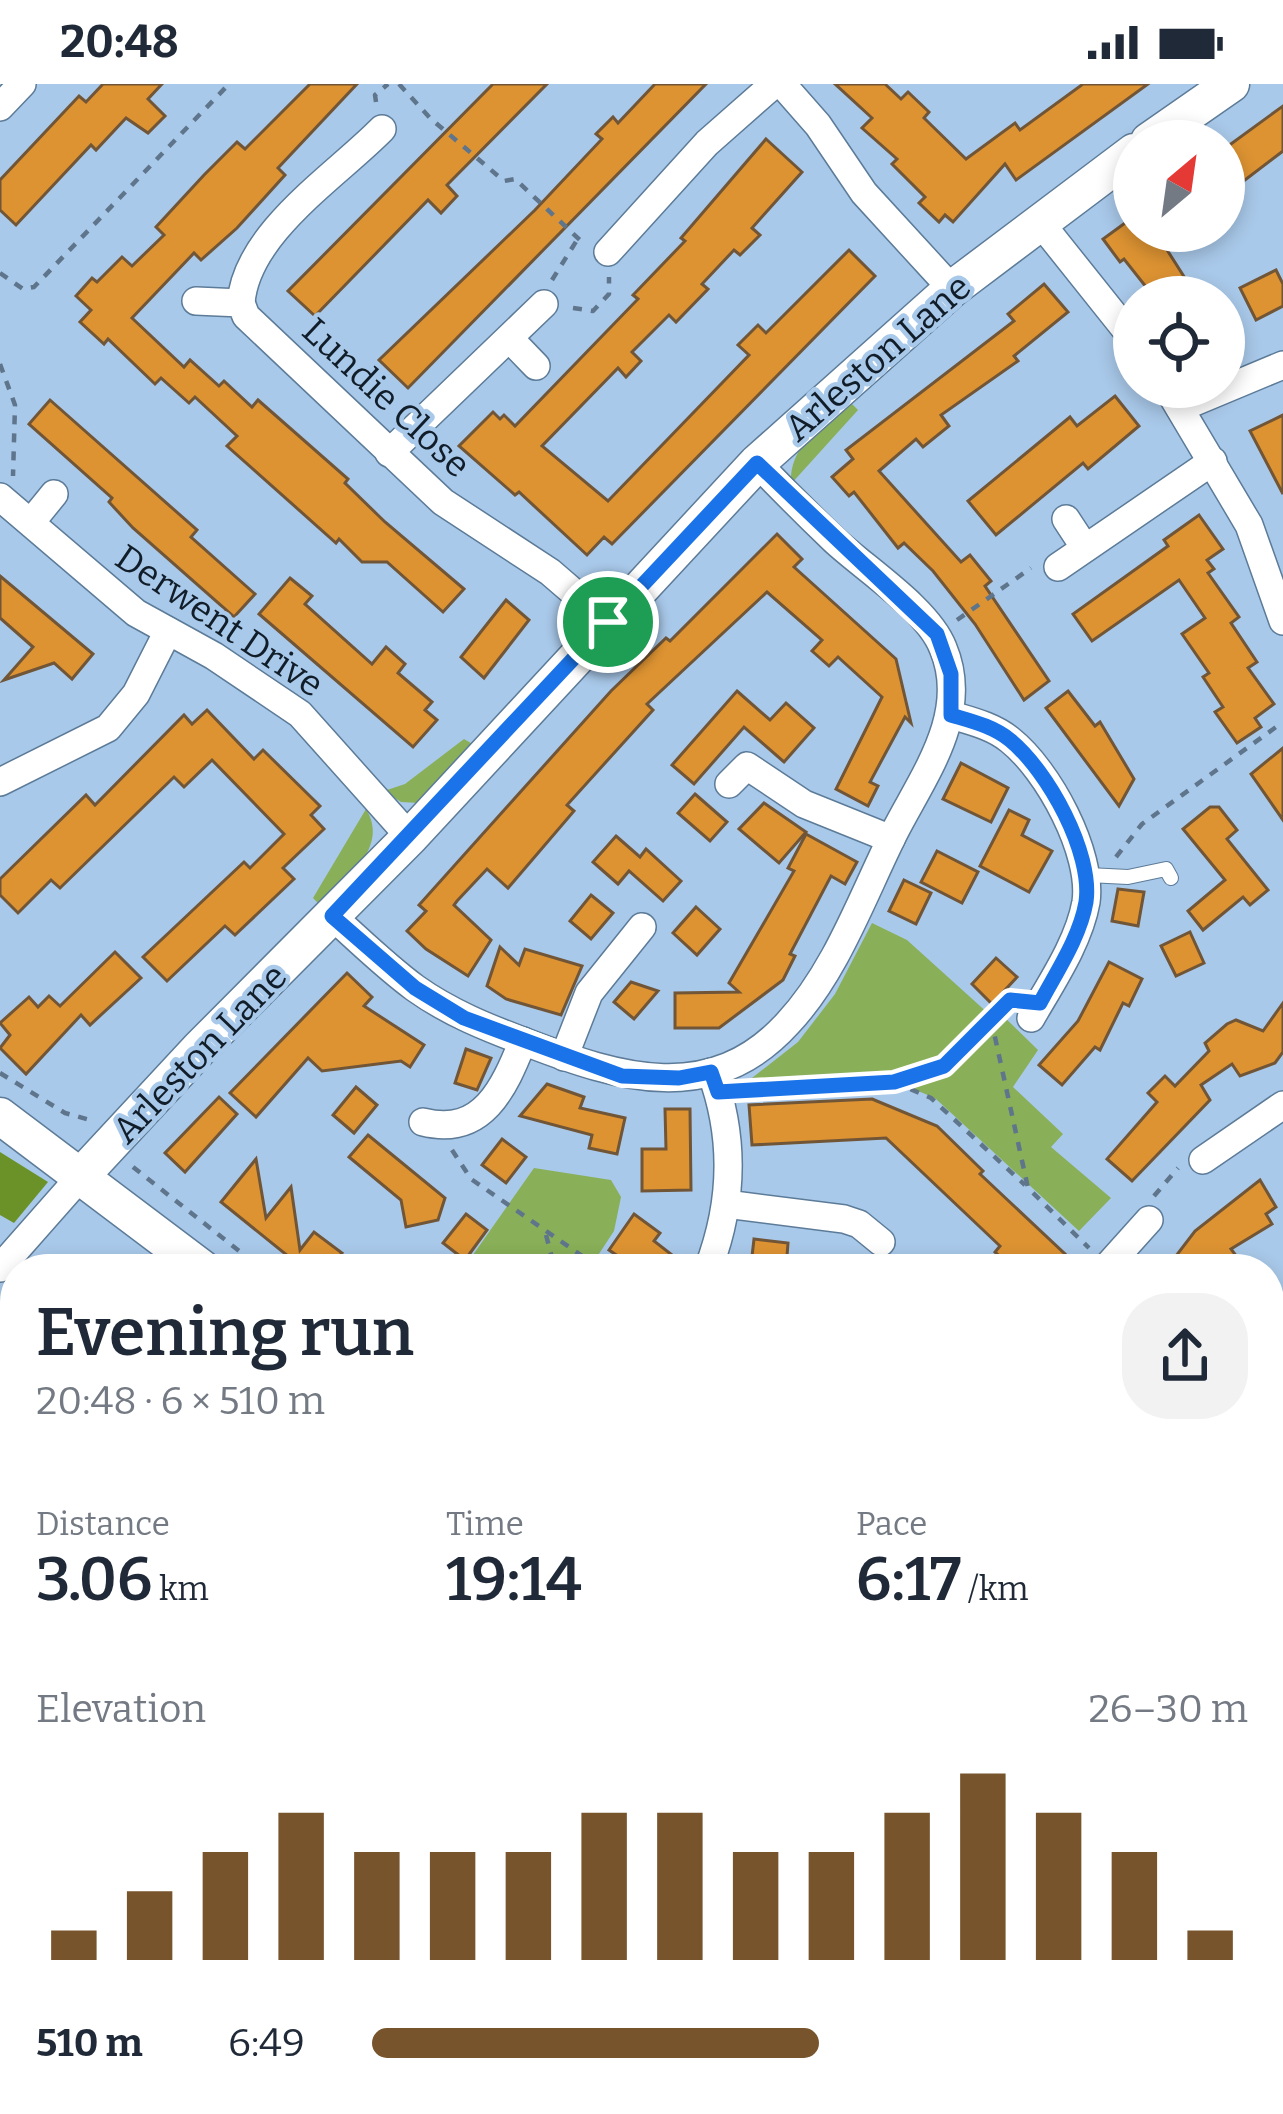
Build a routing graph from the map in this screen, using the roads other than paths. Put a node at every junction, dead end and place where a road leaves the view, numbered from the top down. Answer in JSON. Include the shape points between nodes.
{"nodes":[{"id":1,"x":22,"y":84,"type":"edge"},
{"id":2,"x":778,"y":84,"type":"edge"},
{"id":3,"x":1231,"y":84,"type":"edge"},
{"id":4,"x":0,"y":107,"type":"edge"},
{"id":5,"x":1179,"y":120,"type":"edge"},
{"id":6,"x":382,"y":129,"type":"dead end"},
{"id":7,"x":1113,"y":167,"type":"edge"},
{"id":8,"x":1039,"y":220,"type":"junction"},
{"id":9,"x":608,"y":252,"type":"road end"},
{"id":10,"x":952,"y":289,"type":"junction"},
{"id":11,"x":196,"y":301,"type":"dead end"},
{"id":12,"x":241,"y":303,"type":"junction"},
{"id":13,"x":544,"y":304,"type":"road end"},
{"id":14,"x":1113,"y":313,"type":"edge"},
{"id":15,"x":510,"y":339,"type":"junction"},
{"id":16,"x":1283,"y":365,"type":"edge"},
{"id":17,"x":536,"y":366,"type":"dead end"},
{"id":18,"x":1245,"y":376,"type":"edge"},
{"id":19,"x":1180,"y":408,"type":"edge"},
{"id":20,"x":389,"y":453,"type":"junction"},
{"id":21,"x":1214,"y":461,"type":"junction"},
{"id":22,"x":757,"y":463,"type":"junction"},
{"id":23,"x":6,"y":489,"type":"edge"},
{"id":24,"x":54,"y":494,"type":"dead end"},
{"id":25,"x":1066,"y":519,"type":"dead end"},
{"id":26,"x":32,"y":521,"type":"junction"},
{"id":27,"x":1085,"y":548,"type":"junction"},
{"id":28,"x":1058,"y":567,"type":"road end"},
{"id":29,"x":1283,"y":620,"type":"edge"},
{"id":30,"x":608,"y":622,"type":"junction"},
{"id":31,"x":168,"y":631,"type":"junction"},
{"id":32,"x":951,"y":715,"type":"junction"},
{"id":33,"x":0,"y":782,"type":"edge"},
{"id":34,"x":729,"y":784,"type":"dead end"},
{"id":35,"x":410,"y":837,"type":"junction"},
{"id":36,"x":891,"y":839,"type":"junction"},
{"id":37,"x":1087,"y":872,"type":"junction"},
{"id":38,"x":1171,"y":878,"type":"dead end"},
{"id":39,"x":332,"y":916,"type":"junction"},
{"id":40,"x":642,"y":927,"type":"dead end"},
{"id":41,"x":1036,"y":1010,"type":"road end"},
{"id":42,"x":523,"y":1041,"type":"junction"},
{"id":43,"x":564,"y":1057,"type":"junction"},
{"id":44,"x":715,"y":1082,"type":"junction"},
{"id":45,"x":1283,"y":1105,"type":"edge"},
{"id":46,"x":0,"y":1117,"type":"edge"},
{"id":47,"x":434,"y":1125,"type":"road end"},
{"id":48,"x":1218,"y":1155,"type":"road end"},
{"id":49,"x":82,"y":1175,"type":"junction"},
{"id":50,"x":726,"y":1204,"type":"junction"},
{"id":51,"x":1149,"y":1220,"type":"road end"},
{"id":52,"x":880,"y":1242,"type":"dead end"},
{"id":53,"x":12,"y":1254,"type":"edge"},
{"id":54,"x":184,"y":1254,"type":"edge"},
{"id":55,"x":712,"y":1254,"type":"edge"},
{"id":56,"x":1119,"y":1254,"type":"edge"}],
"edges":[{"from":1,"to":4,"type":"street"},
{"from":2,"to":9,"type":"street","via":[[707,143]]},
{"from":2,"to":10,"type":"street"},
{"from":3,"to":5,"type":"street"},
{"from":6,"to":12,"type":"street","via":[[283,221],[247,276]]},
{"from":7,"to":8,"type":"street","name":"Arleston Lane"},
{"from":8,"to":10,"type":"street","name":"Arleston Lane"},
{"from":8,"to":14,"type":"street"},
{"from":10,"to":22,"type":"street","name":"Arleston Lane"},
{"from":11,"to":12,"type":"street"},
{"from":12,"to":20,"type":"street","name":"Lundie Close"},
{"from":13,"to":15,"type":"street"},
{"from":15,"to":17,"type":"street"},
{"from":15,"to":20,"type":"street"},
{"from":16,"to":18,"type":"street"},
{"from":19,"to":21,"type":"street"},
{"from":20,"to":30,"type":"street","name":"Lundie Close"},
{"from":21,"to":27,"type":"street"},
{"from":21,"to":29,"type":"street","via":[[1249,525]]},
{"from":22,"to":30,"type":"street","name":"Arleston Lane"},
{"from":22,"to":32,"type":"street","via":[[937,634],[951,674]]},
{"from":23,"to":26,"type":"street","name":"Derwent Drive"},
{"from":24,"to":26,"type":"street"},
{"from":25,"to":27,"type":"street"},
{"from":26,"to":31,"type":"street","name":"Derwent Drive","via":[[108,591]]},
{"from":27,"to":28,"type":"street"},
{"from":30,"to":35,"type":"street","name":"Arleston Lane"},
{"from":31,"to":33,"type":"street","via":[[108,728]]},
{"from":31,"to":35,"type":"street","name":"Derwent Drive","via":[[300,715]]},
{"from":32,"to":36,"type":"street"},
{"from":32,"to":37,"type":"street","via":[[993,728],[1024,753],[1083,851]]},
{"from":34,"to":36,"type":"street","via":[[747,766],[804,804]]},
{"from":35,"to":39,"type":"street","name":"Arleston Lane"},
{"from":36,"to":44,"type":"street","via":[[802,1007]]},
{"from":37,"to":38,"type":"lane","via":[[1128,877],[1166,869]]},
{"from":37,"to":41,"type":"street","via":[[1072,944]]},
{"from":39,"to":42,"type":"street","via":[[415,988]]},
{"from":39,"to":49,"type":"street","name":"Arleston Lane"},
{"from":40,"to":43,"type":"street","via":[[589,993]]},
{"from":42,"to":43,"type":"street"},
{"from":42,"to":47,"type":"street","via":[[493,1105]]},
{"from":43,"to":44,"type":"street","via":[[648,1080]]},
{"from":44,"to":50,"type":"street","via":[[730,1172]]},
{"from":45,"to":48,"type":"street"},
{"from":46,"to":49,"type":"street"},
{"from":49,"to":53,"type":"street","name":"Arleston Lane"},
{"from":49,"to":54,"type":"street"},
{"from":50,"to":52,"type":"street","via":[[844,1219]]},
{"from":50,"to":55,"type":"street"},
{"from":51,"to":56,"type":"street"}]}
